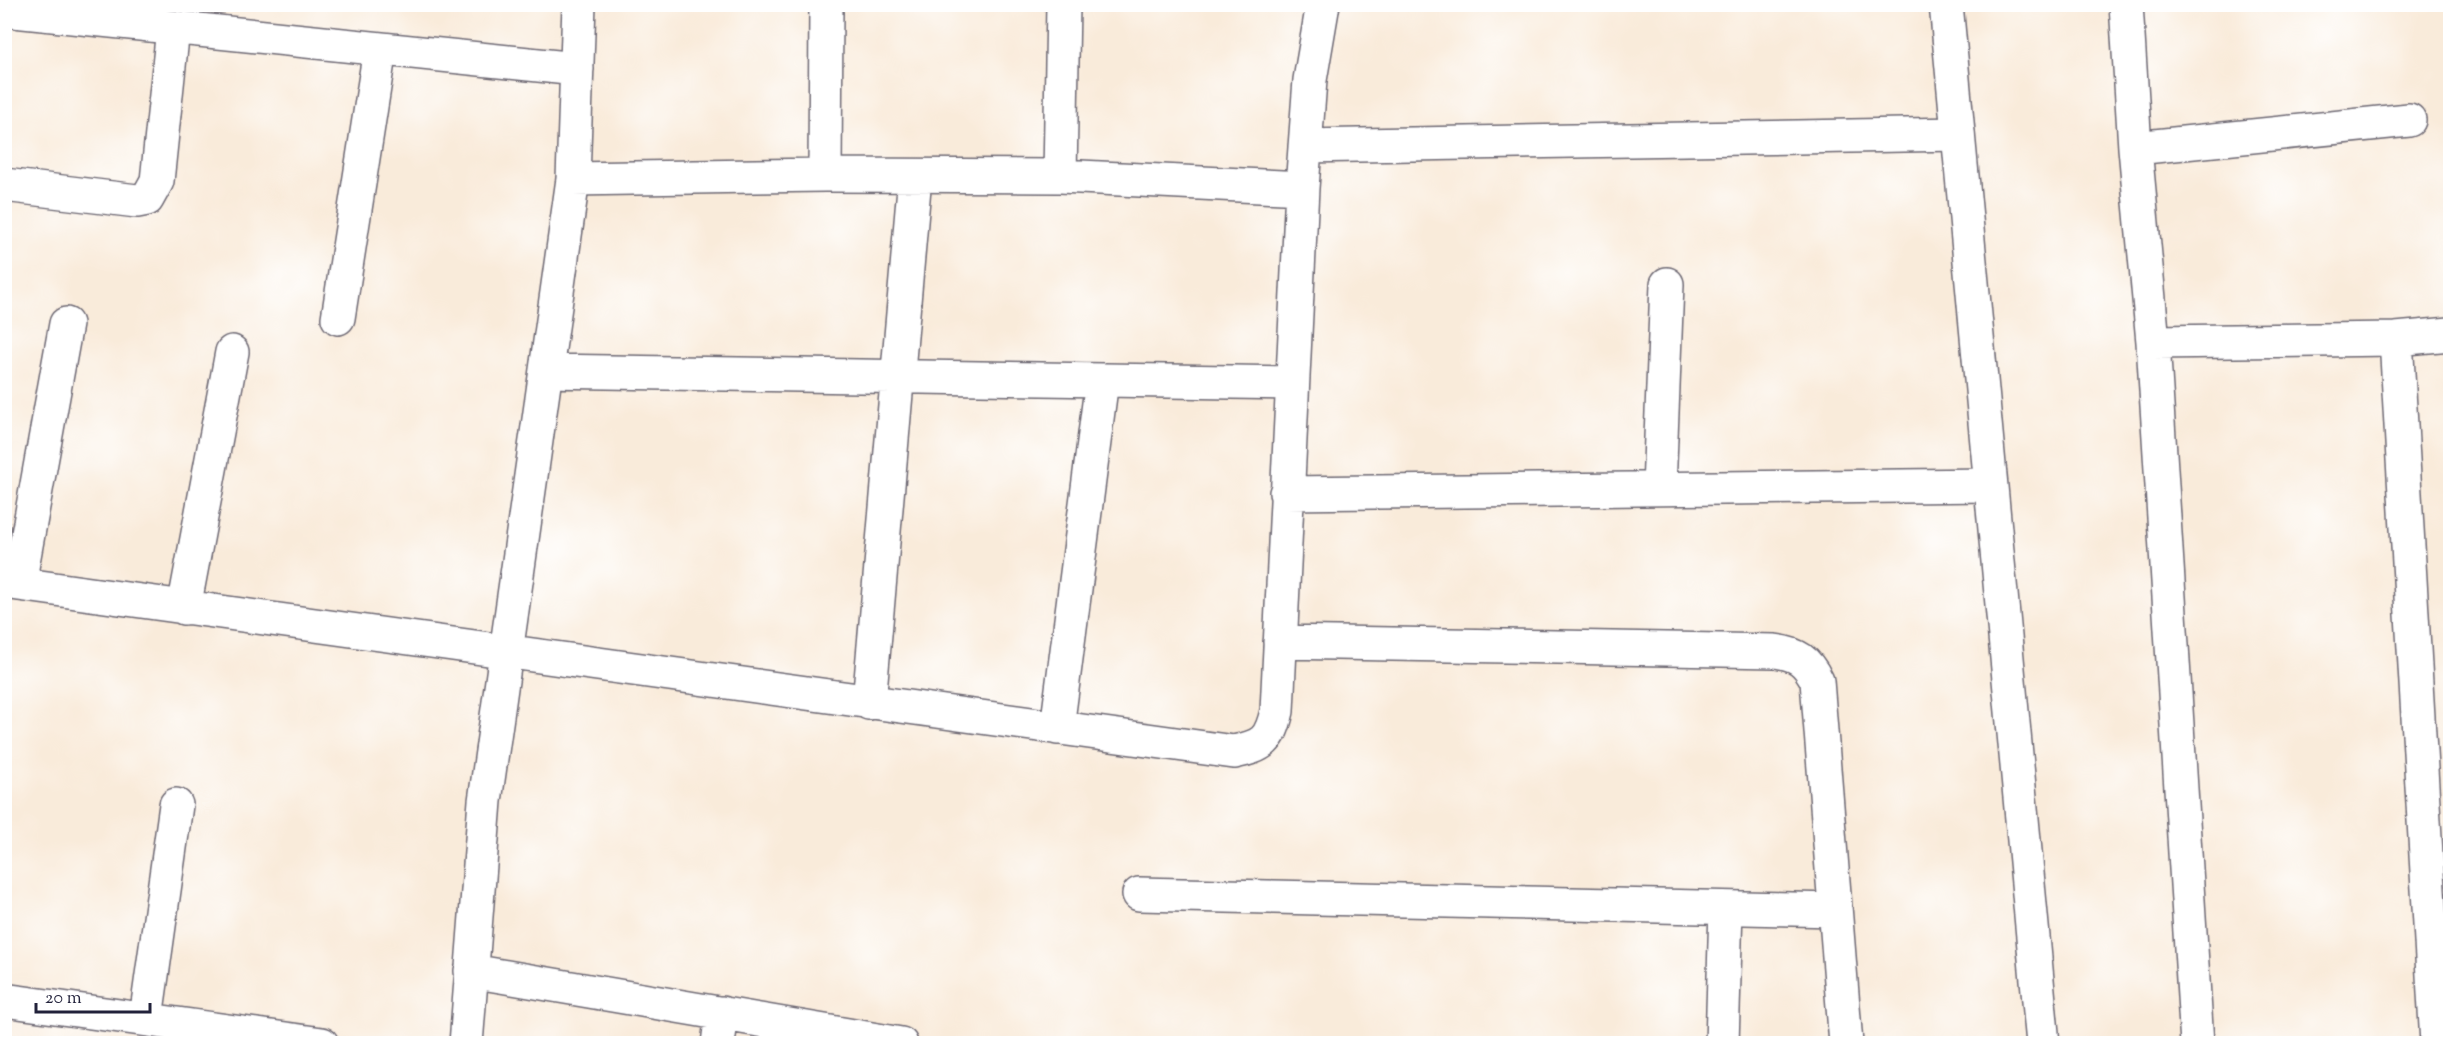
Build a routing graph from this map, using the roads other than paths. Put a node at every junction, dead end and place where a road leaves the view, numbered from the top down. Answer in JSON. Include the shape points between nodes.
{"nodes":[{"id":1,"x":579,"y":4,"type":"edge"},
{"id":2,"x":826,"y":4,"type":"edge"},
{"id":3,"x":1063,"y":4,"type":"edge"},
{"id":4,"x":1323,"y":4,"type":"edge"},
{"id":5,"x":1946,"y":4,"type":"edge"},
{"id":6,"x":2126,"y":4,"type":"edge"},
{"id":7,"x":4,"y":10,"type":"edge"},
{"id":8,"x":173,"y":28,"type":"junction"},
{"id":9,"x":380,"y":49,"type":"junction"},
{"id":10,"x":577,"y":69,"type":"junction"},
{"id":11,"x":2409,"y":120,"type":"dead end"},
{"id":12,"x":1958,"y":134,"type":"junction"},
{"id":13,"x":1305,"y":146,"type":"junction"},
{"id":14,"x":2135,"y":148,"type":"junction"},
{"id":15,"x":825,"y":175,"type":"junction"},
{"id":16,"x":915,"y":176,"type":"junction"},
{"id":17,"x":1060,"y":176,"type":"junction"},
{"id":18,"x":573,"y":179,"type":"junction"},
{"id":19,"x":4,"y":185,"type":"edge"},
{"id":20,"x":1302,"y":188,"type":"junction"},
{"id":21,"x":1667,"y":284,"type":"dead end"},
{"id":22,"x":338,"y":318,"type":"dead end"},
{"id":23,"x":66,"y":324,"type":"dead end"},
{"id":24,"x":2451,"y":334,"type":"edge"},
{"id":25,"x":2396,"y":339,"type":"junction"},
{"id":26,"x":2153,"y":342,"type":"junction"},
{"id":27,"x":232,"y":352,"type":"dead end"},
{"id":28,"x":546,"y":371,"type":"junction"},
{"id":29,"x":897,"y":376,"type":"junction"},
{"id":30,"x":1102,"y":380,"type":"junction"},
{"id":31,"x":1291,"y":383,"type":"junction"},
{"id":32,"x":1990,"y":485,"type":"junction"},
{"id":33,"x":1659,"y":489,"type":"junction"},
{"id":34,"x":1286,"y":492,"type":"junction"},
{"id":35,"x":12,"y":583,"type":"edge"},
{"id":36,"x":184,"y":608,"type":"junction"},
{"id":37,"x":1280,"y":642,"type":"junction"},
{"id":38,"x":506,"y":653,"type":"junction"},
{"id":39,"x":869,"y":703,"type":"junction"},
{"id":40,"x":1057,"y":728,"type":"junction"},
{"id":41,"x":177,"y":805,"type":"dead end"},
{"id":42,"x":1139,"y":894,"type":"dead end"},
{"id":43,"x":1726,"y":908,"type":"junction"},
{"id":44,"x":1835,"y":910,"type":"junction"},
{"id":45,"x":471,"y":971,"type":"junction"},
{"id":46,"x":4,"y":1000,"type":"edge"},
{"id":47,"x":133,"y":1026,"type":"edge"},
{"id":48,"x":720,"y":1028,"type":"edge"},
{"id":49,"x":322,"y":1044,"type":"edge"},
{"id":50,"x":466,"y":1044,"type":"edge"},
{"id":51,"x":901,"y":1044,"type":"edge"},
{"id":52,"x":1722,"y":1044,"type":"edge"},
{"id":53,"x":1846,"y":1044,"type":"edge"},
{"id":54,"x":2043,"y":1044,"type":"edge"},
{"id":55,"x":2197,"y":1044,"type":"edge"},
{"id":56,"x":2438,"y":1044,"type":"edge"}],
"edges":[{"from":1,"to":10,"type":"street"},
{"from":2,"to":15,"type":"street"},
{"from":3,"to":17,"type":"street"},
{"from":4,"to":13,"type":"street","via":[[1310,80]]},
{"from":5,"to":12,"type":"street"},
{"from":6,"to":14,"type":"street"},
{"from":7,"to":8,"type":"street"},
{"from":8,"to":9,"type":"street"},
{"from":8,"to":19,"type":"street","via":[[157,182],[147,199]]},
{"from":9,"to":10,"type":"street"},
{"from":9,"to":22,"type":"street"},
{"from":10,"to":18,"type":"street"},
{"from":11,"to":14,"type":"street"},
{"from":12,"to":13,"type":"street"},
{"from":12,"to":32,"type":"street"},
{"from":13,"to":20,"type":"street"},
{"from":14,"to":26,"type":"street"},
{"from":15,"to":16,"type":"street"},
{"from":15,"to":18,"type":"street"},
{"from":16,"to":17,"type":"street"},
{"from":16,"to":29,"type":"street"},
{"from":17,"to":20,"type":"street"},
{"from":18,"to":28,"type":"street"},
{"from":20,"to":31,"type":"street"},
{"from":21,"to":33,"type":"street"},
{"from":23,"to":35,"type":"street"},
{"from":24,"to":25,"type":"street"},
{"from":25,"to":26,"type":"street"},
{"from":25,"to":56,"type":"street"},
{"from":26,"to":55,"type":"street"},
{"from":27,"to":36,"type":"street"},
{"from":28,"to":29,"type":"street"},
{"from":28,"to":38,"type":"street"},
{"from":29,"to":30,"type":"street"},
{"from":29,"to":39,"type":"street"},
{"from":30,"to":31,"type":"street"},
{"from":30,"to":40,"type":"street"},
{"from":31,"to":34,"type":"street"},
{"from":32,"to":33,"type":"street"},
{"from":32,"to":54,"type":"street"},
{"from":33,"to":34,"type":"street"},
{"from":34,"to":37,"type":"street"},
{"from":35,"to":36,"type":"street"},
{"from":36,"to":38,"type":"street"},
{"from":37,"to":40,"type":"street","via":[[1277,711],[1272,732],[1258,747],[1234,752]]},
{"from":37,"to":44,"type":"street","via":[[1793,654],[1809,664],[1817,681]]},
{"from":38,"to":39,"type":"street"},
{"from":38,"to":45,"type":"street","via":[[484,801]]},
{"from":39,"to":40,"type":"street"},
{"from":41,"to":47,"type":"street"},
{"from":42,"to":43,"type":"street"},
{"from":43,"to":44,"type":"street"},
{"from":43,"to":52,"type":"street"},
{"from":44,"to":53,"type":"street"},
{"from":45,"to":48,"type":"street"},
{"from":45,"to":50,"type":"street"},
{"from":46,"to":47,"type":"street"},
{"from":47,"to":49,"type":"street"},
{"from":48,"to":51,"type":"street"}]}
